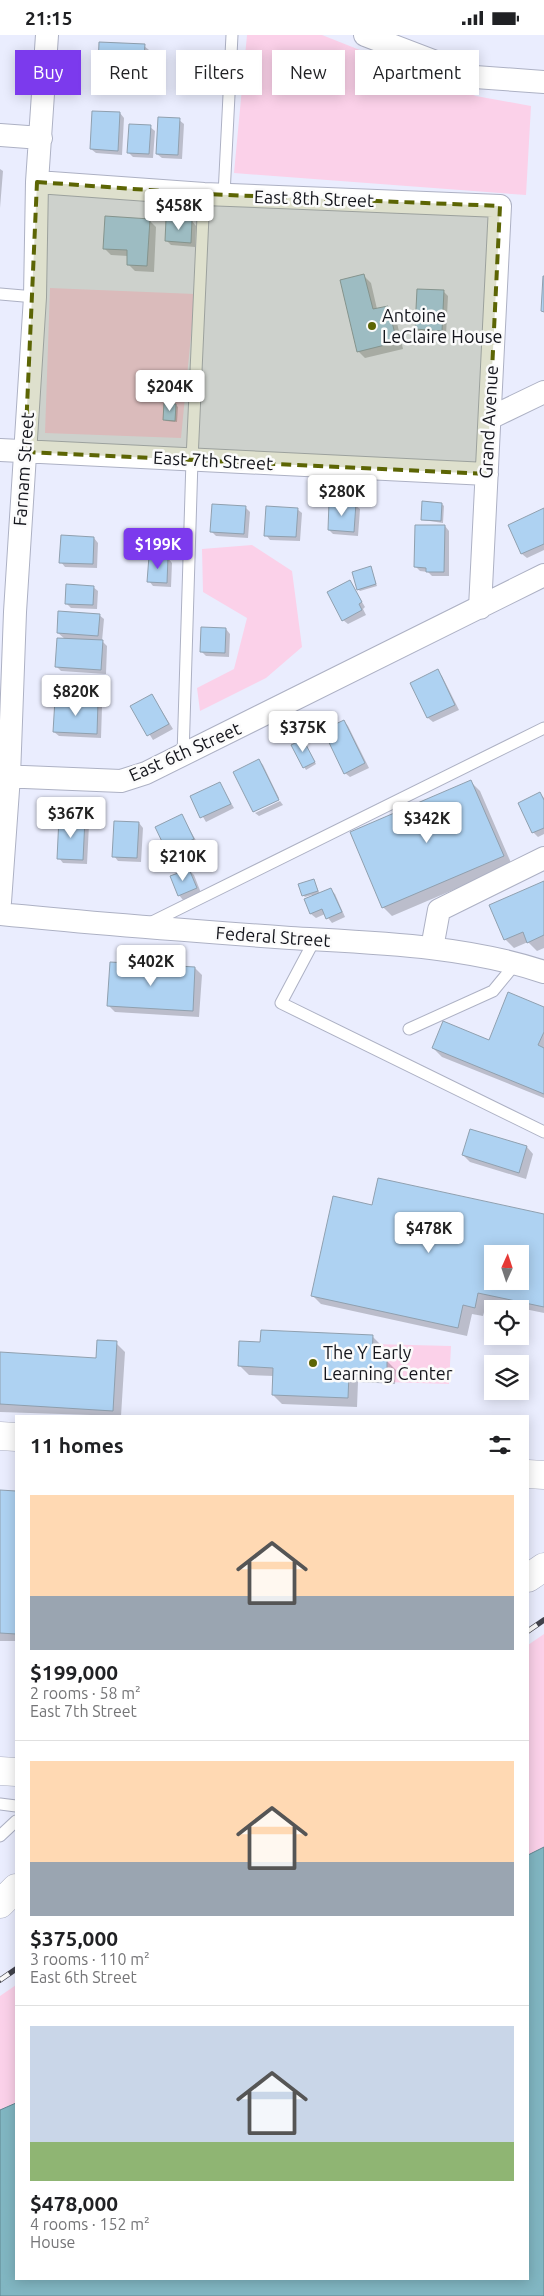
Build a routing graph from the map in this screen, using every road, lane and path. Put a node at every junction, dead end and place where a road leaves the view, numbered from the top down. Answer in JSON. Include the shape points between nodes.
{"nodes":[{"id":1,"x":47,"y":35,"type":"edge"},
{"id":2,"x":232,"y":35,"type":"edge"},
{"id":3,"x":367,"y":35,"type":"edge"},
{"id":4,"x":544,"y":82,"type":"edge"},
{"id":5,"x":0,"y":135,"type":"edge"},
{"id":6,"x":41,"y":138,"type":"junction"},
{"id":7,"x":37,"y":182,"type":"junction"},
{"id":8,"x":214,"y":195,"type":"junction"},
{"id":9,"x":500,"y":206,"type":"joint"},
{"id":10,"x":0,"y":294,"type":"edge"},
{"id":11,"x":35,"y":297,"type":"junction"},
{"id":12,"x":544,"y":392,"type":"edge"},
{"id":13,"x":490,"y":418,"type":"junction"},
{"id":14,"x":0,"y":450,"type":"edge"},
{"id":15,"x":25,"y":452,"type":"junction"},
{"id":16,"x":192,"y":460,"type":"junction"},
{"id":17,"x":487,"y":474,"type":"junction"},
{"id":18,"x":544,"y":575,"type":"edge"},
{"id":19,"x":480,"y":609,"type":"junction"},
{"id":20,"x":8,"y":612,"type":"edge"},
{"id":21,"x":544,"y":728,"type":"edge"},
{"id":22,"x":183,"y":756,"type":"junction"},
{"id":23,"x":5,"y":776,"type":"edge"},
{"id":24,"x":544,"y":858,"type":"edge"},
{"id":25,"x":0,"y":902,"type":"edge"},
{"id":26,"x":0,"y":914,"type":"edge"},
{"id":27,"x":142,"y":928,"type":"junction"},
{"id":28,"x":315,"y":939,"type":"junction"},
{"id":29,"x":432,"y":948,"type":"junction"},
{"id":30,"x":516,"y":963,"type":"junction"},
{"id":31,"x":544,"y":972,"type":"edge"},
{"id":32,"x":409,"y":1029,"type":"dead end"},
{"id":33,"x":544,"y":1132,"type":"edge"},
{"id":34,"x":0,"y":1436,"type":"edge"},
{"id":35,"x":15,"y":1437,"type":"edge"},
{"id":36,"x":529,"y":1474,"type":"edge"},
{"id":37,"x":544,"y":1475,"type":"edge"},
{"id":38,"x":544,"y":1567,"type":"edge"},
{"id":39,"x":529,"y":1577,"type":"edge"},
{"id":40,"x":0,"y":1771,"type":"edge"},
{"id":41,"x":15,"y":1772,"type":"edge"},
{"id":42,"x":0,"y":1805,"type":"edge"},
{"id":43,"x":15,"y":1806,"type":"edge"},
{"id":44,"x":15,"y":1822,"type":"edge"},
{"id":45,"x":0,"y":1835,"type":"edge"},
{"id":46,"x":15,"y":1889,"type":"edge"},
{"id":47,"x":0,"y":1905,"type":"edge"}],
"edges":[{"from":1,"to":6,"type":"street","name":"Farnam Street"},
{"from":2,"to":8,"type":"lane"},
{"from":3,"to":4,"type":"street","via":[[475,77]]},
{"from":5,"to":6,"type":"street"},
{"from":6,"to":7,"type":"street","name":"Farnam Street"},
{"from":7,"to":8,"type":"street","name":"East 8th Street"},
{"from":7,"to":11,"type":"street","name":"Farnam Street"},
{"from":8,"to":9,"type":"street","name":"East 8th Street"},
{"from":8,"to":16,"type":"lane"},
{"from":9,"to":13,"type":"street","name":"Grand Avenue"},
{"from":10,"to":11,"type":"lane"},
{"from":11,"to":15,"type":"street","name":"Farnam Street"},
{"from":12,"to":13,"type":"street"},
{"from":13,"to":17,"type":"street","name":"Grand Avenue"},
{"from":14,"to":15,"type":"street","name":"East 7th Street"},
{"from":15,"to":16,"type":"street","name":"East 7th Street"},
{"from":15,"to":20,"type":"street","name":"Farnam Street"},
{"from":16,"to":17,"type":"street","name":"East 7th Street"},
{"from":16,"to":22,"type":"lane"},
{"from":17,"to":19,"type":"street","name":"Grand Avenue"},
{"from":18,"to":19,"type":"street","name":"East 6th Street"},
{"from":19,"to":22,"type":"street","name":"East 6th Street"},
{"from":20,"to":23,"type":"street","name":"Farnam Street"},
{"from":21,"to":27,"type":"lane"},
{"from":22,"to":23,"type":"street","name":"East 6th Street","via":[[121,781]]},
{"from":23,"to":25,"type":"street","name":"Farnam Street"},
{"from":24,"to":29,"type":"street","via":[[439,910]]},
{"from":26,"to":27,"type":"street","name":"Federal Street"},
{"from":27,"to":28,"type":"street","name":"Federal Street"},
{"from":28,"to":29,"type":"street","name":"Federal Street"},
{"from":28,"to":33,"type":"lane","via":[[282,1003]]},
{"from":29,"to":30,"type":"street","name":"Federal Street"},
{"from":30,"to":31,"type":"street","name":"Federal Street"},
{"from":30,"to":32,"type":"lane","via":[[493,991]]},
{"from":34,"to":35,"type":"main road"},
{"from":36,"to":37,"type":"main road"},
{"from":38,"to":39,"type":"main road"},
{"from":40,"to":41,"type":"main road"},
{"from":42,"to":43,"type":"lane"},
{"from":44,"to":45,"type":"lane"},
{"from":46,"to":47,"type":"main road"}]}
